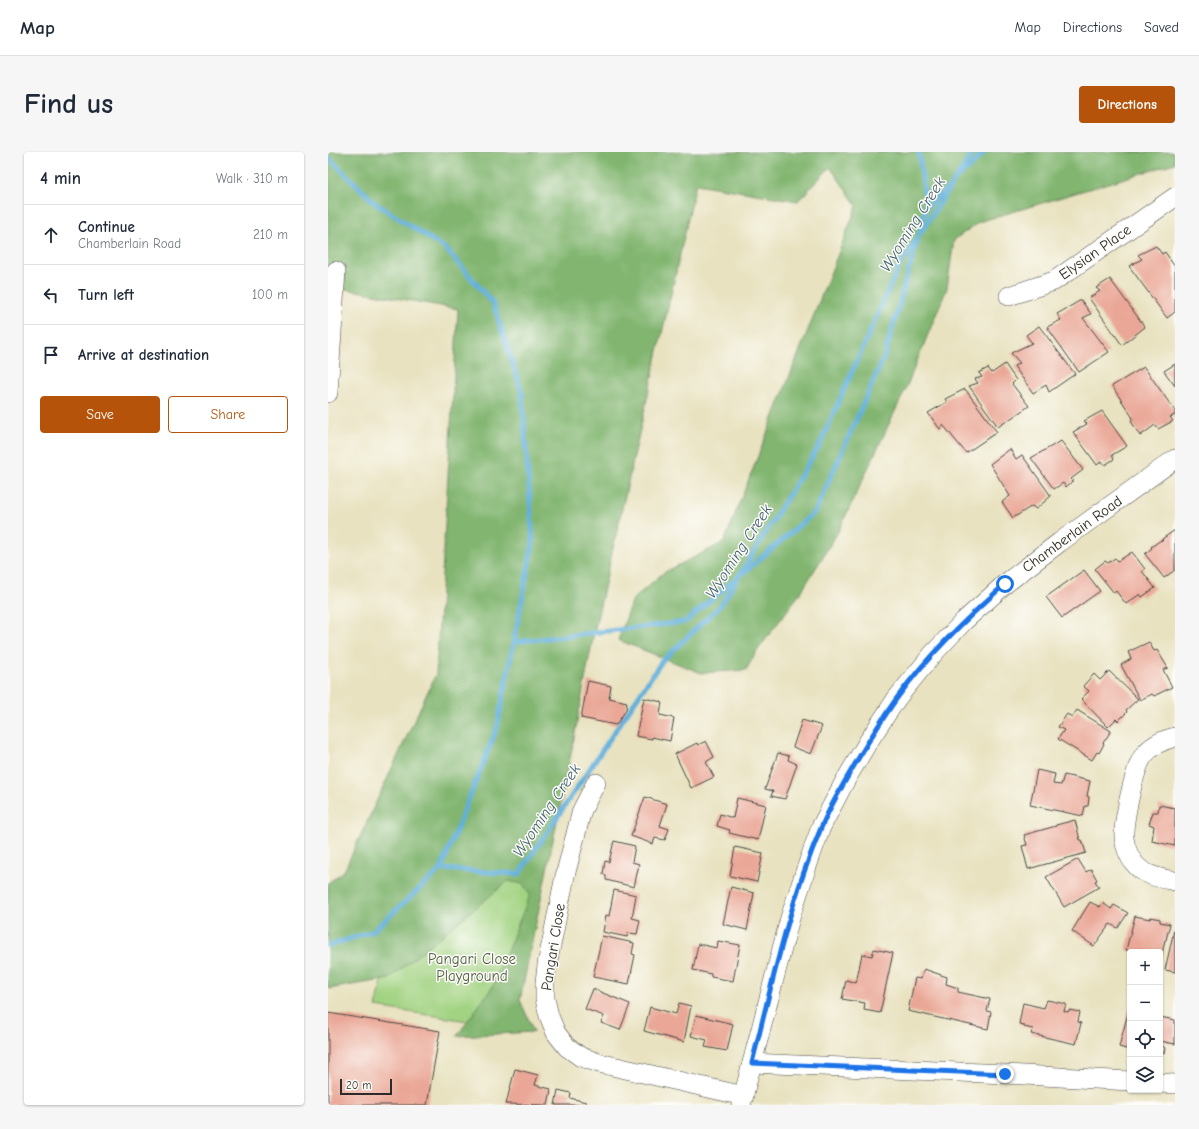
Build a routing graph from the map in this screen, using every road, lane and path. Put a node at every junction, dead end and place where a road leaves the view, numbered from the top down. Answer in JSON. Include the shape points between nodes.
{"nodes":[{"id":1,"x":1175,"y":197,"type":"edge"},
{"id":2,"x":336,"y":271,"type":"dead end"},
{"id":3,"x":1009,"y":296,"type":"dead end"},
{"id":4,"x":328,"y":394,"type":"edge"},
{"id":5,"x":1175,"y":459,"type":"edge"},
{"id":6,"x":1175,"y":737,"type":"edge"},
{"id":7,"x":596,"y":783,"type":"dead end"},
{"id":8,"x":1175,"y":881,"type":"edge"},
{"id":9,"x":752,"y":1063,"type":"junction"},
{"id":10,"x":1127,"y":1081,"type":"edge"},
{"id":11,"x":1163,"y":1083,"type":"edge"},
{"id":12,"x":1175,"y":1084,"type":"edge"},
{"id":13,"x":743,"y":1100,"type":"edge"}],
"edges":[{"from":1,"to":3,"type":"street","name":"Elysian Place","via":[[1054,280]]},
{"from":2,"to":4,"type":"street"},
{"from":5,"to":9,"type":"street","name":"Chamberlain Road","via":[[1005,584],[964,621],[897,698],[845,781],[821,827],[790,918]]},
{"from":6,"to":8,"type":"street","via":[[1153,746],[1138,766],[1124,838],[1134,863],[1143,872]]},
{"from":7,"to":13,"type":"street","name":"Pangari Close","via":[[582,810],[565,876],[547,965],[545,999],[556,1033],[567,1047],[581,1057],[599,1064]]},
{"from":9,"to":10,"type":"street"},
{"from":9,"to":13,"type":"street","name":"Chamberlain Road"},
{"from":11,"to":12,"type":"street"}]}
